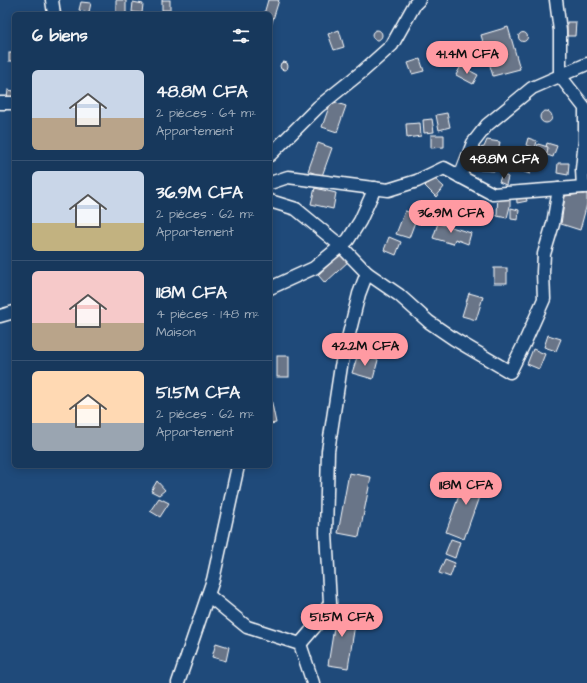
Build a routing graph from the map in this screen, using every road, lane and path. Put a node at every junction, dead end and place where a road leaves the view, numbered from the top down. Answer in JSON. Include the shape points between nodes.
{"nodes":[{"id":1,"x":52,"y":0,"type":"edge"},
{"id":2,"x":556,"y":0,"type":"edge"},
{"id":3,"x":413,"y":1,"type":"edge"},
{"id":4,"x":54,"y":12,"type":"edge"},
{"id":5,"x":587,"y":64,"type":"edge"},
{"id":6,"x":560,"y":76,"type":"junction"},
{"id":7,"x":0,"y":102,"type":"edge"},
{"id":8,"x":12,"y":103,"type":"edge"},
{"id":9,"x":272,"y":153,"type":"edge"},
{"id":10,"x":460,"y":177,"type":"junction"},
{"id":11,"x":272,"y":182,"type":"edge"},
{"id":12,"x":585,"y":187,"type":"edge"},
{"id":13,"x":375,"y":188,"type":"junction"},
{"id":14,"x":559,"y":190,"type":"junction"},
{"id":15,"x":272,"y":202,"type":"edge"},
{"id":16,"x":341,"y":246,"type":"junction"},
{"id":17,"x":367,"y":273,"type":"junction"},
{"id":18,"x":272,"y":287,"type":"edge"},
{"id":19,"x":12,"y":313,"type":"edge"},
{"id":20,"x":0,"y":316,"type":"edge"},
{"id":21,"x":238,"y":468,"type":"edge"},
{"id":22,"x":208,"y":595,"type":"junction"},
{"id":23,"x":300,"y":644,"type":"junction"},
{"id":24,"x":178,"y":683,"type":"edge"},
{"id":25,"x":313,"y":683,"type":"edge"}],
"edges":[{"from":1,"to":4,"type":"street"},
{"from":2,"to":6,"type":"street","via":[[560,31]]},
{"from":3,"to":9,"type":"street","via":[[392,45],[318,107]]},
{"from":5,"to":6,"type":"street"},
{"from":6,"to":10,"type":"street","via":[[532,88],[487,125],[473,143]]},
{"from":6,"to":12,"type":"street","via":[[586,108],[582,170]]},
{"from":7,"to":8,"type":"street"},
{"from":10,"to":13,"type":"street","via":[[444,168],[417,181],[388,190]]},
{"from":10,"to":14,"type":"street","via":[[493,194]]},
{"from":11,"to":13,"type":"street","via":[[288,177]]},
{"from":12,"to":14,"type":"street"},
{"from":13,"to":16,"type":"street","via":[[360,221]]},
{"from":14,"to":17,"type":"street","via":[[544,254],[544,299],[510,372],[429,322],[399,295]]},
{"from":15,"to":16,"type":"street","via":[[296,209]]},
{"from":16,"to":17,"type":"street"},
{"from":16,"to":18,"type":"street","via":[[314,268]]},
{"from":17,"to":23,"type":"street","via":[[359,294],[341,366],[328,451],[326,534],[330,603],[318,623]]},
{"from":19,"to":20,"type":"street"},
{"from":21,"to":22,"type":"street"},
{"from":22,"to":23,"type":"street","via":[[246,627]]},
{"from":22,"to":24,"type":"street"},
{"from":23,"to":25,"type":"street"}]}
